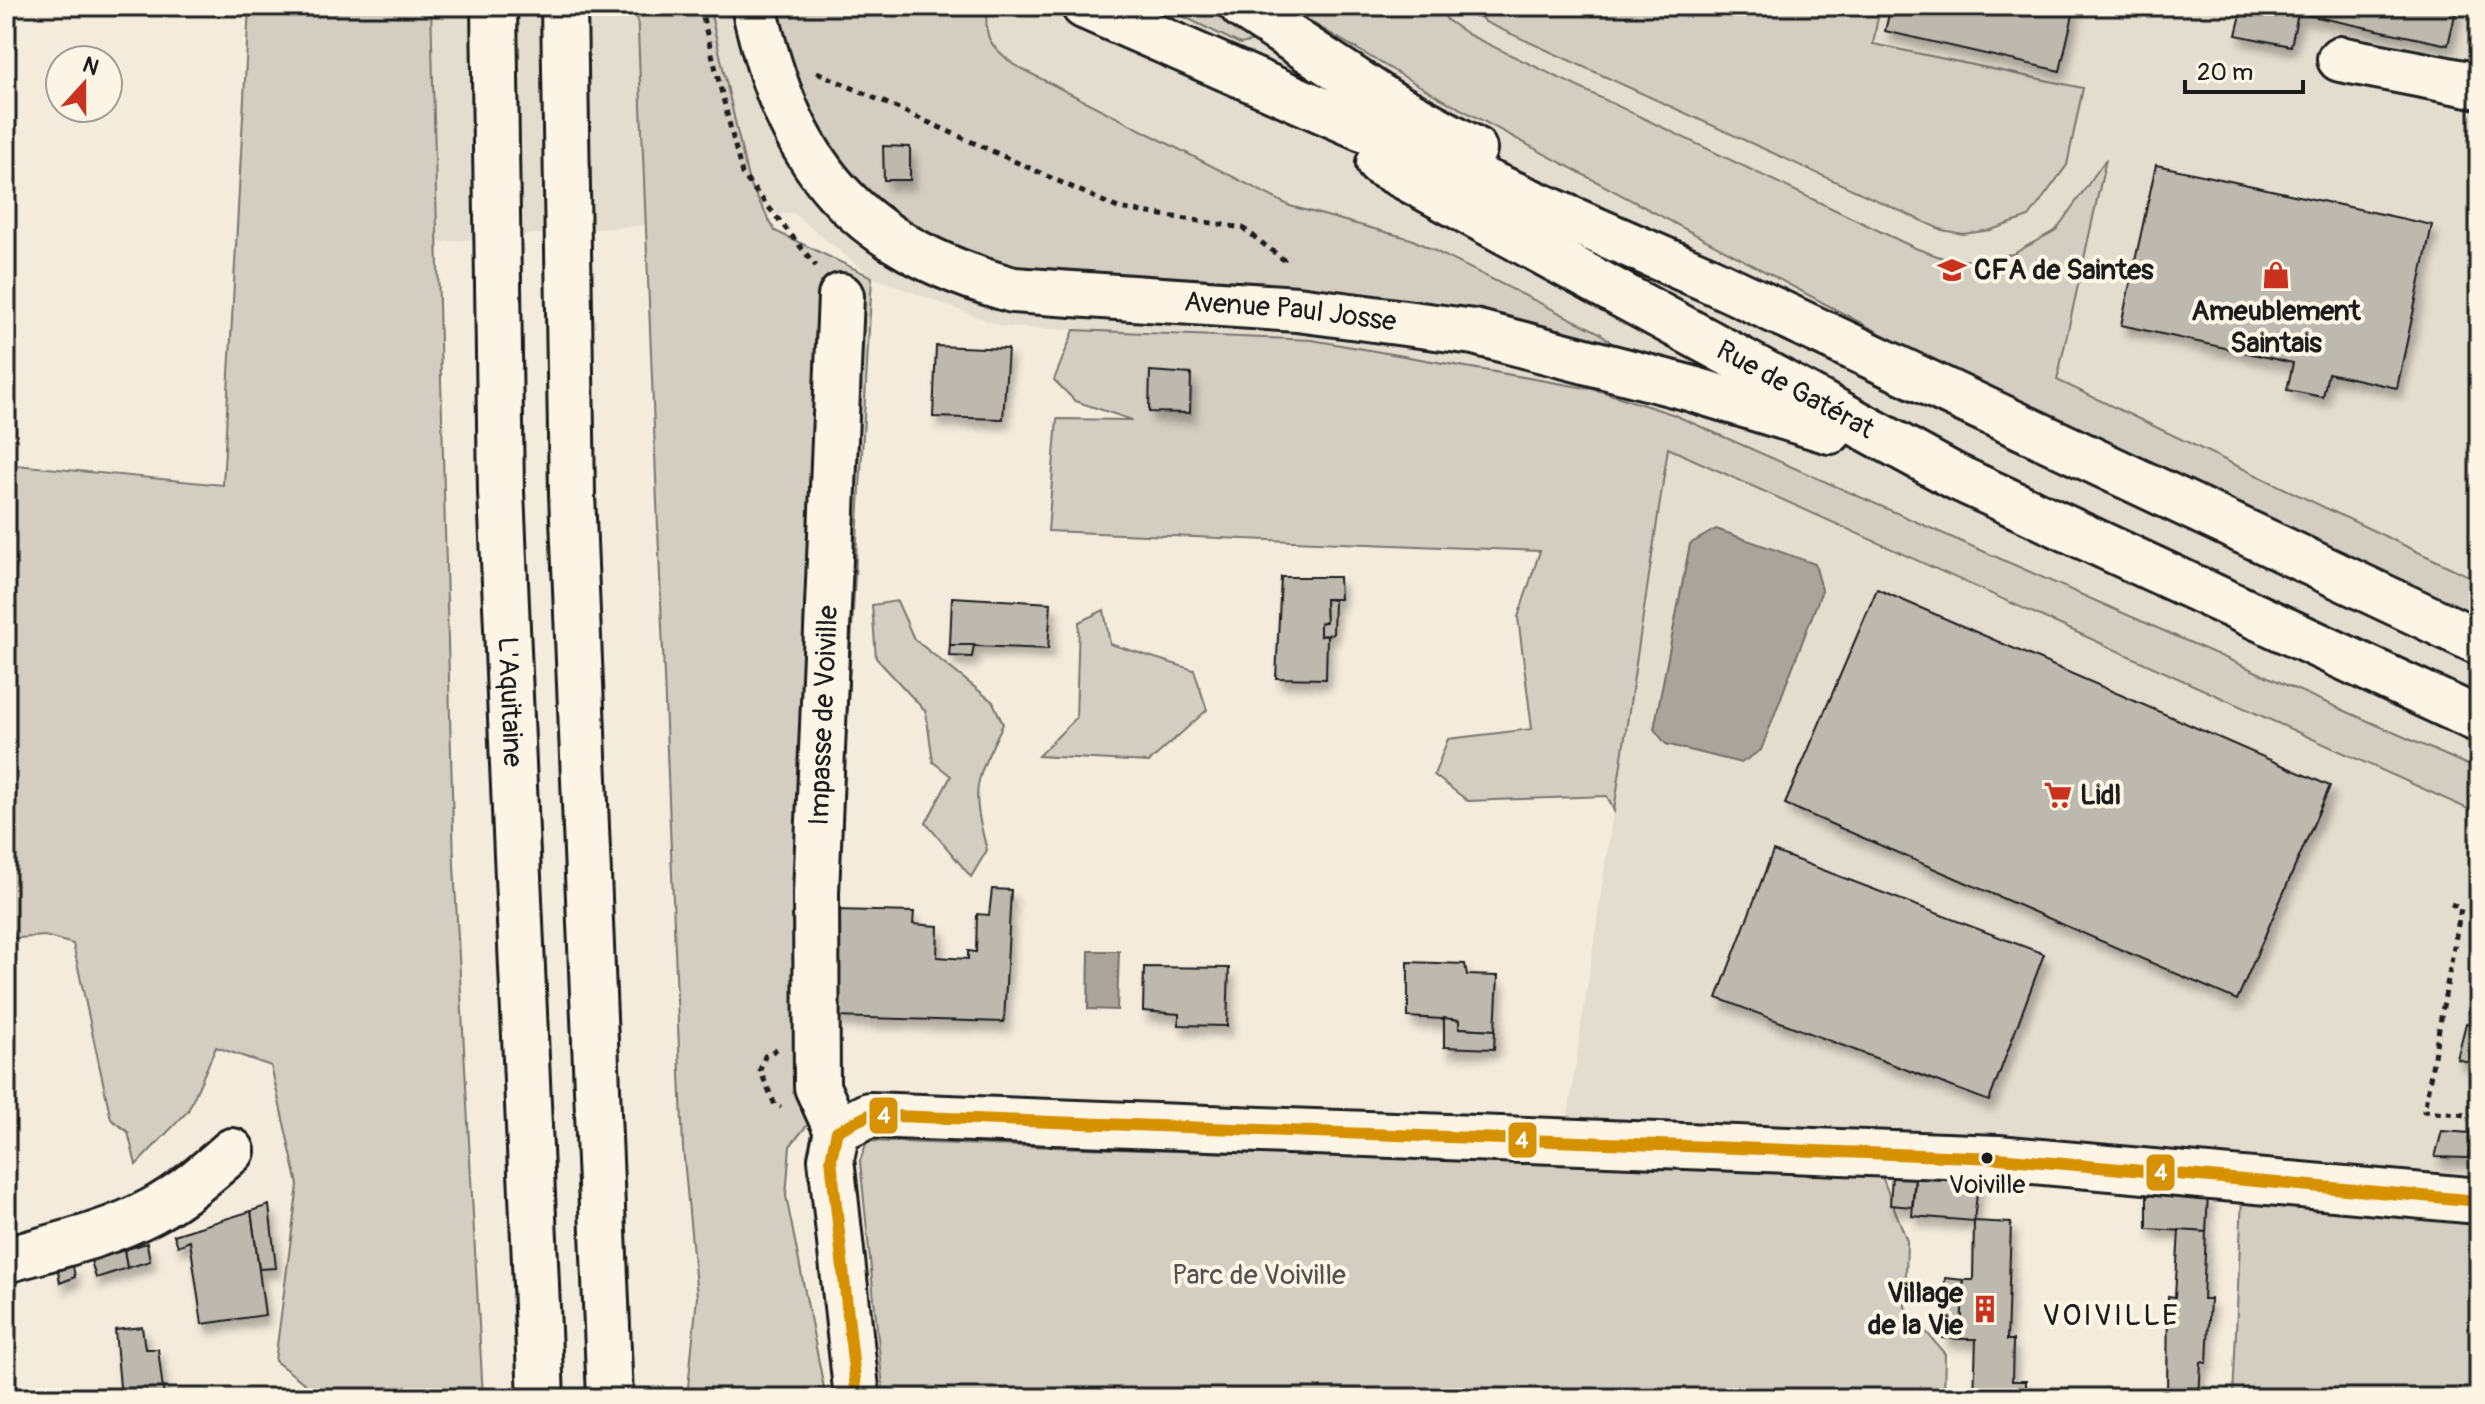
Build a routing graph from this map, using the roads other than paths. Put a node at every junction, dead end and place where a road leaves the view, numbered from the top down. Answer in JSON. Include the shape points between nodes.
{"nodes":[{"id":1,"x":494,"y":6,"type":"edge"},
{"id":2,"x":564,"y":6,"type":"edge"},
{"id":3,"x":754,"y":6,"type":"edge"},
{"id":4,"x":1084,"y":6,"type":"edge"},
{"id":5,"x":1242,"y":6,"type":"edge"},
{"id":6,"x":1128,"y":27,"type":"junction"},
{"id":7,"x":2340,"y":59,"type":"dead end"},
{"id":8,"x":2479,"y":86,"type":"edge"},
{"id":9,"x":1710,"y":280,"type":"junction"},
{"id":10,"x":841,"y":296,"type":"road end"},
{"id":11,"x":1956,"y":477,"type":"junction"},
{"id":12,"x":2479,"y":642,"type":"edge"},
{"id":13,"x":2479,"y":720,"type":"edge"},
{"id":14,"x":834,"y":1145,"type":"junction"},
{"id":15,"x":232,"y":1151,"type":"dead end"},
{"id":16,"x":2479,"y":1201,"type":"edge"},
{"id":17,"x":6,"y":1260,"type":"edge"},
{"id":18,"x":541,"y":1398,"type":"edge"},
{"id":19,"x":610,"y":1398,"type":"edge"},
{"id":20,"x":857,"y":1398,"type":"edge"}],
"edges":[{"from":1,"to":18,"type":"main road","name":"L'Aquitaine","via":[[501,492]]},
{"from":2,"to":19,"type":"main road","via":[[572,494]]},
{"from":3,"to":11,"type":"main road","name":"Avenue Paul Josse","via":[[774,84],[815,163],[865,220],[926,260],[1013,290],[1297,309],[1474,332],[1798,420]]},
{"from":4,"to":6,"type":"main road","name":"Rue de Gatérat"},
{"from":5,"to":9,"type":"main road","via":[[1388,102]]},
{"from":6,"to":9,"type":"main road","name":"Rue de Gatérat"},
{"from":6,"to":11,"type":"main road","name":"Rue de Gatérat"},
{"from":7,"to":8,"type":"main road"},
{"from":9,"to":12,"type":"main road","name":"Rue de Gatérat"},
{"from":10,"to":14,"type":"main road","name":"Impasse de Voiville","via":[[816,893],[817,1087]]},
{"from":11,"to":13,"type":"main road","name":"Rue de Gatérat"},
{"from":14,"to":16,"type":"main road","via":[[869,1115],[1998,1158]]},
{"from":14,"to":20,"type":"main road","name":"Impasse de Voiville"},
{"from":15,"to":17,"type":"main road","via":[[154,1210],[110,1230]]}]}
